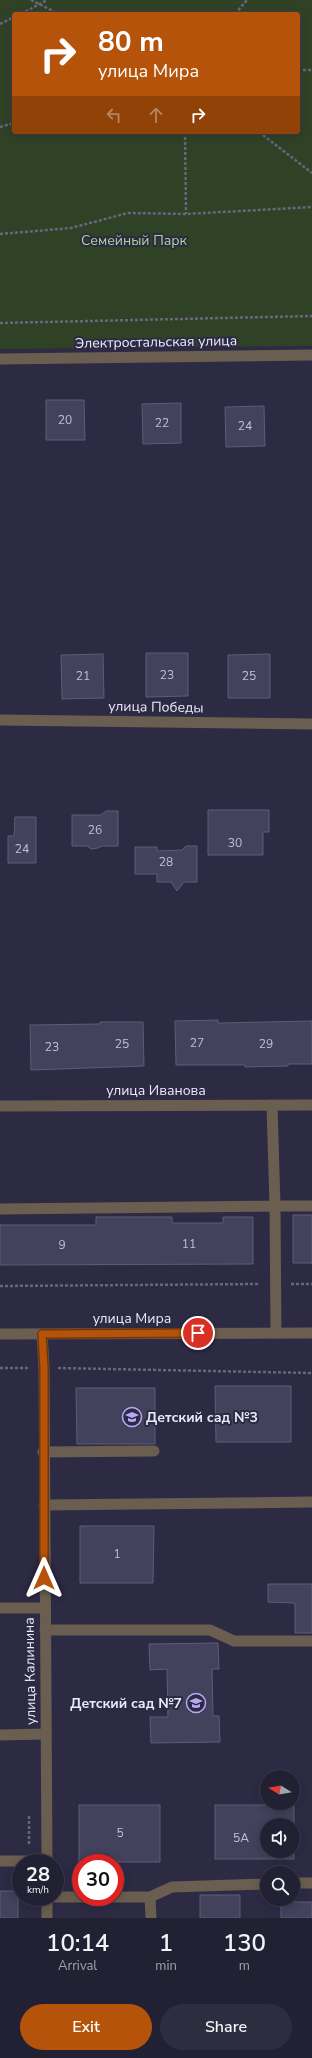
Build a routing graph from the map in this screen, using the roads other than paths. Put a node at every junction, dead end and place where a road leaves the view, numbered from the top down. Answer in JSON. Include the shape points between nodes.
{"nodes":[{"id":1,"x":312,"y":355,"type":"edge"},
{"id":2,"x":0,"y":359,"type":"edge"},
{"id":3,"x":0,"y":720,"type":"edge"},
{"id":4,"x":312,"y":724,"type":"edge"},
{"id":5,"x":312,"y":1104,"type":"edge"},
{"id":6,"x":272,"y":1105,"type":"junction"},
{"id":7,"x":0,"y":1106,"type":"edge"},
{"id":8,"x":275,"y":1206,"type":"junction"},
{"id":9,"x":312,"y":1206,"type":"edge"},
{"id":10,"x":0,"y":1209,"type":"edge"},
{"id":11,"x":276,"y":1333,"type":"junction"},
{"id":12,"x":312,"y":1333,"type":"edge"},
{"id":13,"x":0,"y":1334,"type":"edge"},
{"id":14,"x":42,"y":1334,"type":"junction"},
{"id":15,"x":154,"y":1451,"type":"dead end"},
{"id":16,"x":43,"y":1452,"type":"junction"},
{"id":17,"x":312,"y":1502,"type":"edge"},
{"id":18,"x":44,"y":1505,"type":"junction"},
{"id":19,"x":0,"y":1608,"type":"edge"},
{"id":20,"x":44,"y":1608,"type":"junction"},
{"id":21,"x":45,"y":1630,"type":"junction"},
{"id":22,"x":312,"y":1641,"type":"edge"},
{"id":23,"x":46,"y":1734,"type":"junction"},
{"id":24,"x":0,"y":1735,"type":"edge"},
{"id":25,"x":47,"y":1854,"type":"edge"},
{"id":26,"x":0,"y":1861,"type":"edge"},
{"id":27,"x":12,"y":1861,"type":"edge"},
{"id":28,"x":300,"y":1883,"type":"edge"},
{"id":29,"x":312,"y":1883,"type":"edge"},
{"id":30,"x":260,"y":1884,"type":"edge"},
{"id":31,"x":64,"y":1897,"type":"edge"},
{"id":32,"x":150,"y":1897,"type":"junction"},
{"id":33,"x":47,"y":1906,"type":"edge"},
{"id":34,"x":47,"y":1918,"type":"edge"},
{"id":35,"x":151,"y":1918,"type":"edge"}],
"edges":[{"from":1,"to":2,"type":"street","name":"Электростальская улица"},
{"from":3,"to":4,"type":"street","name":"улица Победы"},
{"from":5,"to":6,"type":"street","name":"улица Иванова"},
{"from":6,"to":7,"type":"street","name":"улица Иванова"},
{"from":6,"to":8,"type":"street"},
{"from":8,"to":9,"type":"street"},
{"from":8,"to":10,"type":"street"},
{"from":8,"to":11,"type":"street"},
{"from":11,"to":12,"type":"street","name":"улица Мира"},
{"from":11,"to":14,"type":"street","name":"улица Мира"},
{"from":13,"to":14,"type":"street","name":"улица Мира"},
{"from":14,"to":16,"type":"street","name":"улица Калинина"},
{"from":15,"to":16,"type":"street"},
{"from":16,"to":18,"type":"street","name":"улица Калинина"},
{"from":17,"to":18,"type":"street"},
{"from":18,"to":20,"type":"street","name":"улица Калинина"},
{"from":19,"to":20,"type":"street"},
{"from":20,"to":21,"type":"street","name":"улица Калинина"},
{"from":21,"to":22,"type":"street","via":[[210,1630],[234,1640]]},
{"from":21,"to":23,"type":"street","name":"улица Калинина"},
{"from":23,"to":24,"type":"street"},
{"from":23,"to":25,"type":"street","name":"улица Калинина"},
{"from":26,"to":27,"type":"street"},
{"from":28,"to":29,"type":"street"},
{"from":30,"to":32,"type":"street","via":[[172,1887]]},
{"from":31,"to":32,"type":"street"},
{"from":32,"to":35,"type":"street"},
{"from":33,"to":34,"type":"street"}]}
